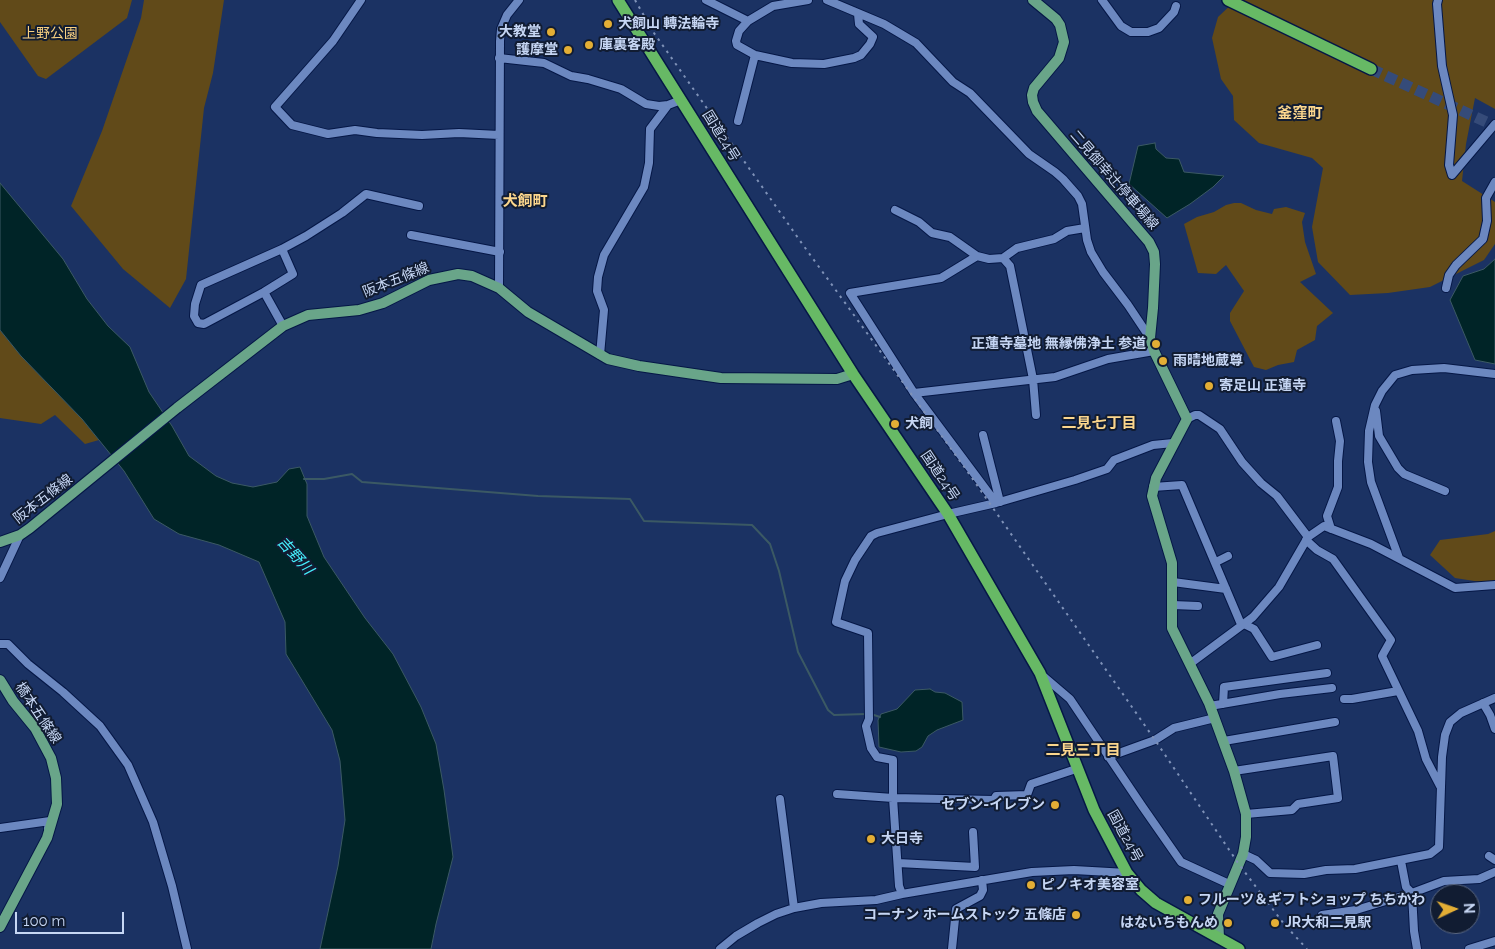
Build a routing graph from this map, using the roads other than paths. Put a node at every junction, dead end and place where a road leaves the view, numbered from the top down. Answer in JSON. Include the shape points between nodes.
{"nodes":[{"id":1,"x":361,"y":0,"type":"edge"},
{"id":2,"x":519,"y":0,"type":"edge"},
{"id":3,"x":618,"y":0,"type":"edge"},
{"id":4,"x":706,"y":0,"type":"edge"},
{"id":5,"x":808,"y":0,"type":"edge"},
{"id":6,"x":827,"y":0,"type":"edge"},
{"id":7,"x":1033,"y":0,"type":"edge"},
{"id":8,"x":1102,"y":0,"type":"edge"},
{"id":9,"x":1228,"y":0,"type":"edge"},
{"id":10,"x":1438,"y":0,"type":"edge"},
{"id":11,"x":1176,"y":6,"type":"dead end"},
{"id":12,"x":858,"y":14,"type":"junction"},
{"id":13,"x":748,"y":21,"type":"junction"},
{"id":14,"x":755,"y":55,"type":"junction"},
{"id":15,"x":499,"y":58,"type":"junction"},
{"id":16,"x":1371,"y":69,"type":"tunnel mouth"},
{"id":17,"x":681,"y":100,"type":"junction"},
{"id":18,"x":668,"y":105,"type":"junction"},
{"id":19,"x":738,"y":121,"type":"dead end"},
{"id":20,"x":1495,"y":124,"type":"edge"},
{"id":21,"x":499,"y":135,"type":"junction"},
{"id":22,"x":1495,"y":182,"type":"edge"},
{"id":23,"x":419,"y":206,"type":"dead end"},
{"id":24,"x":895,"y":210,"type":"dead end"},
{"id":25,"x":1085,"y":228,"type":"junction"},
{"id":26,"x":411,"y":235,"type":"dead end"},
{"id":27,"x":282,"y":249,"type":"junction"},
{"id":28,"x":500,"y":252,"type":"junction"},
{"id":29,"x":977,"y":256,"type":"junction"},
{"id":30,"x":1003,"y":258,"type":"junction"},
{"id":31,"x":499,"y":288,"type":"junction"},
{"id":32,"x":1446,"y":288,"type":"dead end"},
{"id":33,"x":264,"y":292,"type":"junction"},
{"id":34,"x":283,"y":326,"type":"junction"},
{"id":35,"x":1150,"y":338,"type":"junction"},
{"id":36,"x":1154,"y":351,"type":"junction"},
{"id":37,"x":600,"y":355,"type":"junction"},
{"id":38,"x":853,"y":374,"type":"junction"},
{"id":39,"x":1495,"y":374,"type":"edge"},
{"id":40,"x":1033,"y":379,"type":"junction"},
{"id":41,"x":914,"y":393,"type":"junction"},
{"id":42,"x":1376,"y":404,"type":"junction"},
{"id":43,"x":1036,"y":415,"type":"dead end"},
{"id":44,"x":1187,"y":419,"type":"junction"},
{"id":45,"x":1336,"y":422,"type":"dead end"},
{"id":46,"x":983,"y":435,"type":"dead end"},
{"id":47,"x":1173,"y":443,"type":"junction"},
{"id":48,"x":1153,"y":487,"type":"junction"},
{"id":49,"x":1445,"y":491,"type":"dead end"},
{"id":50,"x":998,"y":503,"type":"junction"},
{"id":51,"x":948,"y":514,"type":"junction"},
{"id":52,"x":1331,"y":529,"type":"junction"},
{"id":53,"x":20,"y":535,"type":"junction"},
{"id":54,"x":1307,"y":539,"type":"junction"},
{"id":55,"x":0,"y":542,"type":"edge"},
{"id":56,"x":1228,"y":556,"type":"dead end"},
{"id":57,"x":1399,"y":558,"type":"junction"},
{"id":58,"x":1216,"y":562,"type":"junction"},
{"id":59,"x":0,"y":578,"type":"edge"},
{"id":60,"x":1173,"y":582,"type":"junction"},
{"id":61,"x":1495,"y":585,"type":"edge"},
{"id":62,"x":1226,"y":589,"type":"junction"},
{"id":63,"x":1173,"y":605,"type":"junction"},
{"id":64,"x":1198,"y":606,"type":"dead end"},
{"id":65,"x":1245,"y":624,"type":"junction"},
{"id":66,"x":0,"y":644,"type":"edge"},
{"id":67,"x":1317,"y":645,"type":"dead end"},
{"id":68,"x":1190,"y":663,"type":"junction"},
{"id":69,"x":1040,"y":673,"type":"junction"},
{"id":70,"x":1327,"y":673,"type":"dead end"},
{"id":71,"x":0,"y":680,"type":"edge"},
{"id":72,"x":1332,"y":688,"type":"dead end"},
{"id":73,"x":1398,"y":691,"type":"junction"},
{"id":74,"x":1495,"y":698,"type":"edge"},
{"id":75,"x":1344,"y":699,"type":"dead end"},
{"id":76,"x":1483,"y":703,"type":"junction"},
{"id":77,"x":1223,"y":704,"type":"junction"},
{"id":78,"x":1210,"y":706,"type":"junction"},
{"id":79,"x":1215,"y":718,"type":"junction"},
{"id":80,"x":1334,"y":722,"type":"dead end"},
{"id":81,"x":1495,"y":729,"type":"edge"},
{"id":82,"x":1224,"y":741,"type":"junction"},
{"id":83,"x":1108,"y":757,"type":"junction"},
{"id":84,"x":1076,"y":769,"type":"junction"},
{"id":85,"x":1234,"y":771,"type":"junction"},
{"id":86,"x":1441,"y":788,"type":"junction"},
{"id":87,"x":837,"y":794,"type":"dead end"},
{"id":88,"x":893,"y":798,"type":"junction"},
{"id":89,"x":780,"y":799,"type":"dead end"},
{"id":90,"x":1246,"y":814,"type":"junction"},
{"id":91,"x":0,"y":828,"type":"edge"},
{"id":92,"x":973,"y":832,"type":"dead end"},
{"id":93,"x":47,"y":838,"type":"junction"},
{"id":94,"x":1243,"y":854,"type":"junction"},
{"id":95,"x":1401,"y":861,"type":"junction"},
{"id":96,"x":898,"y":863,"type":"junction"},
{"id":97,"x":1495,"y":872,"type":"edge"},
{"id":98,"x":1127,"y":873,"type":"junction"},
{"id":99,"x":982,"y":880,"type":"junction"},
{"id":100,"x":1229,"y":884,"type":"junction"},
{"id":101,"x":1412,"y":893,"type":"junction"},
{"id":102,"x":902,"y":894,"type":"junction"},
{"id":103,"x":794,"y":908,"type":"junction"},
{"id":104,"x":1322,"y":914,"type":"dead end"},
{"id":105,"x":0,"y":927,"type":"edge"},
{"id":106,"x":1495,"y":941,"type":"edge"},
{"id":107,"x":1229,"y":945,"type":"edge"},
{"id":108,"x":187,"y":949,"type":"edge"},
{"id":109,"x":720,"y":949,"type":"edge"},
{"id":110,"x":952,"y":949,"type":"edge"},
{"id":111,"x":1417,"y":949,"type":"edge"},
{"id":112,"x":1469,"y":949,"type":"edge"}],
"edges":[{"from":1,"to":21,"type":"street","via":[[333,41],[275,107],[292,124],[328,134],[355,130],[422,135]]},
{"from":2,"to":15,"type":"street","via":[[507,15],[501,30]]},
{"from":3,"to":17,"type":"highway","name":"国道24号"},
{"from":4,"to":13,"type":"street"},
{"from":5,"to":13,"type":"street","via":[[773,6]]},
{"from":6,"to":12,"type":"street"},
{"from":7,"to":35,"type":"main road","name":"二見御幸辻停車場線","via":[[1056,19],[1064,42],[1059,58],[1034,88],[1032,95],[1037,111],[1154,252],[1156,264]]},
{"from":8,"to":11,"type":"street","via":[[1121,26],[1130,32],[1159,28]]},
{"from":9,"to":16,"type":"highway"},
{"from":10,"to":20,"type":"street","via":[[1442,66],[1453,116],[1449,165],[1452,175]]},
{"from":12,"to":14,"type":"street","via":[[859,24],[874,37],[862,55],[824,64],[792,63]]},
{"from":12,"to":25,"type":"street","via":[[884,24],[916,43],[1029,154],[1055,172],[1078,196]]},
{"from":13,"to":14,"type":"street","via":[[736,41],[737,45]]},
{"from":14,"to":19,"type":"street"},
{"from":15,"to":18,"type":"street","via":[[544,63],[571,76],[621,89],[646,104]]},
{"from":15,"to":21,"type":"street"},
{"from":17,"to":18,"type":"street"},
{"from":17,"to":38,"type":"highway","name":"国道24号"},
{"from":18,"to":37,"type":"street","via":[[650,129],[649,163],[644,187],[604,255],[598,277],[597,291],[604,310]]},
{"from":21,"to":28,"type":"street"},
{"from":22,"to":32,"type":"street","via":[[1486,198],[1487,221],[1483,239],[1456,265]]},
{"from":23,"to":27,"type":"street","via":[[366,194],[334,218]]},
{"from":24,"to":29,"type":"street","via":[[932,232],[950,237]]},
{"from":25,"to":30,"type":"street","via":[[1017,248]]},
{"from":25,"to":35,"type":"street","via":[[1091,252]]},
{"from":26,"to":28,"type":"street"},
{"from":27,"to":33,"type":"street","via":[[293,274]]},
{"from":27,"to":33,"type":"street","via":[[201,284],[194,316],[198,323],[204,324]]},
{"from":28,"to":31,"type":"street"},
{"from":29,"to":30,"type":"street","via":[[989,260]]},
{"from":29,"to":41,"type":"street","via":[[941,278],[850,294]]},
{"from":30,"to":40,"type":"street","via":[[1010,266]]},
{"from":31,"to":34,"type":"main road","name":"阪本五條線","via":[[472,276],[458,274],[429,280],[383,303],[359,310],[308,315]]},
{"from":31,"to":37,"type":"main road","name":"阪本五條線","via":[[528,312]]},
{"from":33,"to":34,"type":"street"},
{"from":34,"to":53,"type":"main road","name":"阪本五條線"},
{"from":35,"to":36,"type":"main road","name":"二見御幸辻停車場線"},
{"from":36,"to":40,"type":"street","via":[[1108,359],[1055,377]]},
{"from":36,"to":44,"type":"main road","name":"二見御幸辻停車場線"},
{"from":37,"to":38,"type":"main road","name":"阪本五條線","via":[[608,360],[639,366],[721,378],[837,379]]},
{"from":38,"to":51,"type":"highway","name":"国道24号"},
{"from":39,"to":42,"type":"street","via":[[1444,368],[1412,370],[1395,375]]},
{"from":40,"to":41,"type":"street"},
{"from":40,"to":43,"type":"street"},
{"from":41,"to":50,"type":"street"},
{"from":42,"to":49,"type":"street","via":[[1378,436],[1398,468],[1404,474]]},
{"from":42,"to":57,"type":"street","via":[[1369,431],[1368,462],[1371,482]]},
{"from":44,"to":47,"type":"main road"},
{"from":44,"to":54,"type":"street","via":[[1198,415],[1220,429],[1242,462],[1277,496]]},
{"from":45,"to":52,"type":"street","via":[[1340,441],[1338,487],[1327,516]]},
{"from":46,"to":50,"type":"street"},
{"from":47,"to":48,"type":"main road"},
{"from":47,"to":50,"type":"street","via":[[1153,445],[1114,460],[1107,469]]},
{"from":48,"to":58,"type":"street","via":[[1182,484]]},
{"from":48,"to":60,"type":"main road","via":[[1153,502],[1172,563]]},
{"from":50,"to":51,"type":"street"},
{"from":51,"to":69,"type":"highway","name":"国道24号"},
{"from":51,"to":88,"type":"street","via":[[871,536],[844,581],[836,622],[868,633],[869,719],[866,726],[871,748],[877,756],[893,760]]},
{"from":52,"to":54,"type":"street","via":[[1324,526]]},
{"from":52,"to":57,"type":"street"},
{"from":53,"to":55,"type":"main road","name":"阪本五條線"},
{"from":53,"to":59,"type":"street"},
{"from":54,"to":65,"type":"street","via":[[1278,587]]},
{"from":54,"to":73,"type":"street","via":[[1316,550],[1333,559],[1391,640],[1382,656]]},
{"from":56,"to":58,"type":"street"},
{"from":57,"to":61,"type":"street","via":[[1455,588]]},
{"from":58,"to":62,"type":"street"},
{"from":60,"to":62,"type":"street"},
{"from":60,"to":63,"type":"main road"},
{"from":62,"to":65,"type":"street","via":[[1240,622]]},
{"from":63,"to":64,"type":"street"},
{"from":63,"to":68,"type":"main road","via":[[1172,628]]},
{"from":65,"to":67,"type":"street","via":[[1254,629],[1272,657]]},
{"from":65,"to":68,"type":"street"},
{"from":66,"to":108,"type":"street","via":[[8,644],[100,726],[128,765],[153,822]]},
{"from":68,"to":78,"type":"main road"},
{"from":69,"to":83,"type":"street","via":[[1070,699]]},
{"from":69,"to":84,"type":"highway","name":"国道24号"},
{"from":70,"to":77,"type":"street","via":[[1224,687]]},
{"from":71,"to":93,"type":"main road","name":"橋本五條線","via":[[52,758],[57,804]]},
{"from":72,"to":77,"type":"street"},
{"from":73,"to":75,"type":"street"},
{"from":73,"to":86,"type":"street"},
{"from":74,"to":76,"type":"street"},
{"from":76,"to":81,"type":"street"},
{"from":76,"to":86,"type":"street","via":[[1450,722],[1442,757]]},
{"from":77,"to":78,"type":"street"},
{"from":78,"to":79,"type":"main road"},
{"from":79,"to":82,"type":"main road"},
{"from":79,"to":83,"type":"street","via":[[1174,728],[1156,740]]},
{"from":80,"to":82,"type":"street"},
{"from":82,"to":85,"type":"main road"},
{"from":83,"to":100,"type":"street","via":[[1181,862]]},
{"from":84,"to":88,"type":"street","via":[[1030,784],[1027,795],[996,796],[994,800]]},
{"from":84,"to":98,"type":"highway","name":"国道24号"},
{"from":85,"to":90,"type":"main road"},
{"from":85,"to":90,"type":"street","via":[[1333,756],[1338,798],[1298,804],[1292,810]]},
{"from":86,"to":95,"type":"street","via":[[1439,847],[1430,854]]},
{"from":87,"to":88,"type":"street"},
{"from":88,"to":96,"type":"street"},
{"from":89,"to":103,"type":"street"},
{"from":90,"to":94,"type":"main road"},
{"from":91,"to":93,"type":"street","via":[[50,821]]},
{"from":92,"to":96,"type":"street","via":[[975,867]]},
{"from":93,"to":105,"type":"main road","name":"橋本五條線"},
{"from":94,"to":95,"type":"street","via":[[1256,860],[1270,873],[1304,874]]},
{"from":94,"to":100,"type":"main road"},
{"from":95,"to":101,"type":"street","via":[[1406,887]]},
{"from":96,"to":102,"type":"street"},
{"from":97,"to":101,"type":"street","via":[[1479,878],[1444,881]]},
{"from":98,"to":99,"type":"street","via":[[1032,872]]},
{"from":98,"to":107,"type":"highway","name":"国道24号","via":[[1156,903]]},
{"from":99,"to":102,"type":"street"},
{"from":99,"to":110,"type":"street","via":[[980,896],[956,909]]},
{"from":100,"to":107,"type":"main road","via":[[1218,914]]},
{"from":101,"to":104,"type":"street","via":[[1356,910]]},
{"from":101,"to":111,"type":"street"},
{"from":102,"to":103,"type":"street","via":[[876,900]]},
{"from":103,"to":109,"type":"street","via":[[758,923]]},
{"from":106,"to":112,"type":"street"}]}
